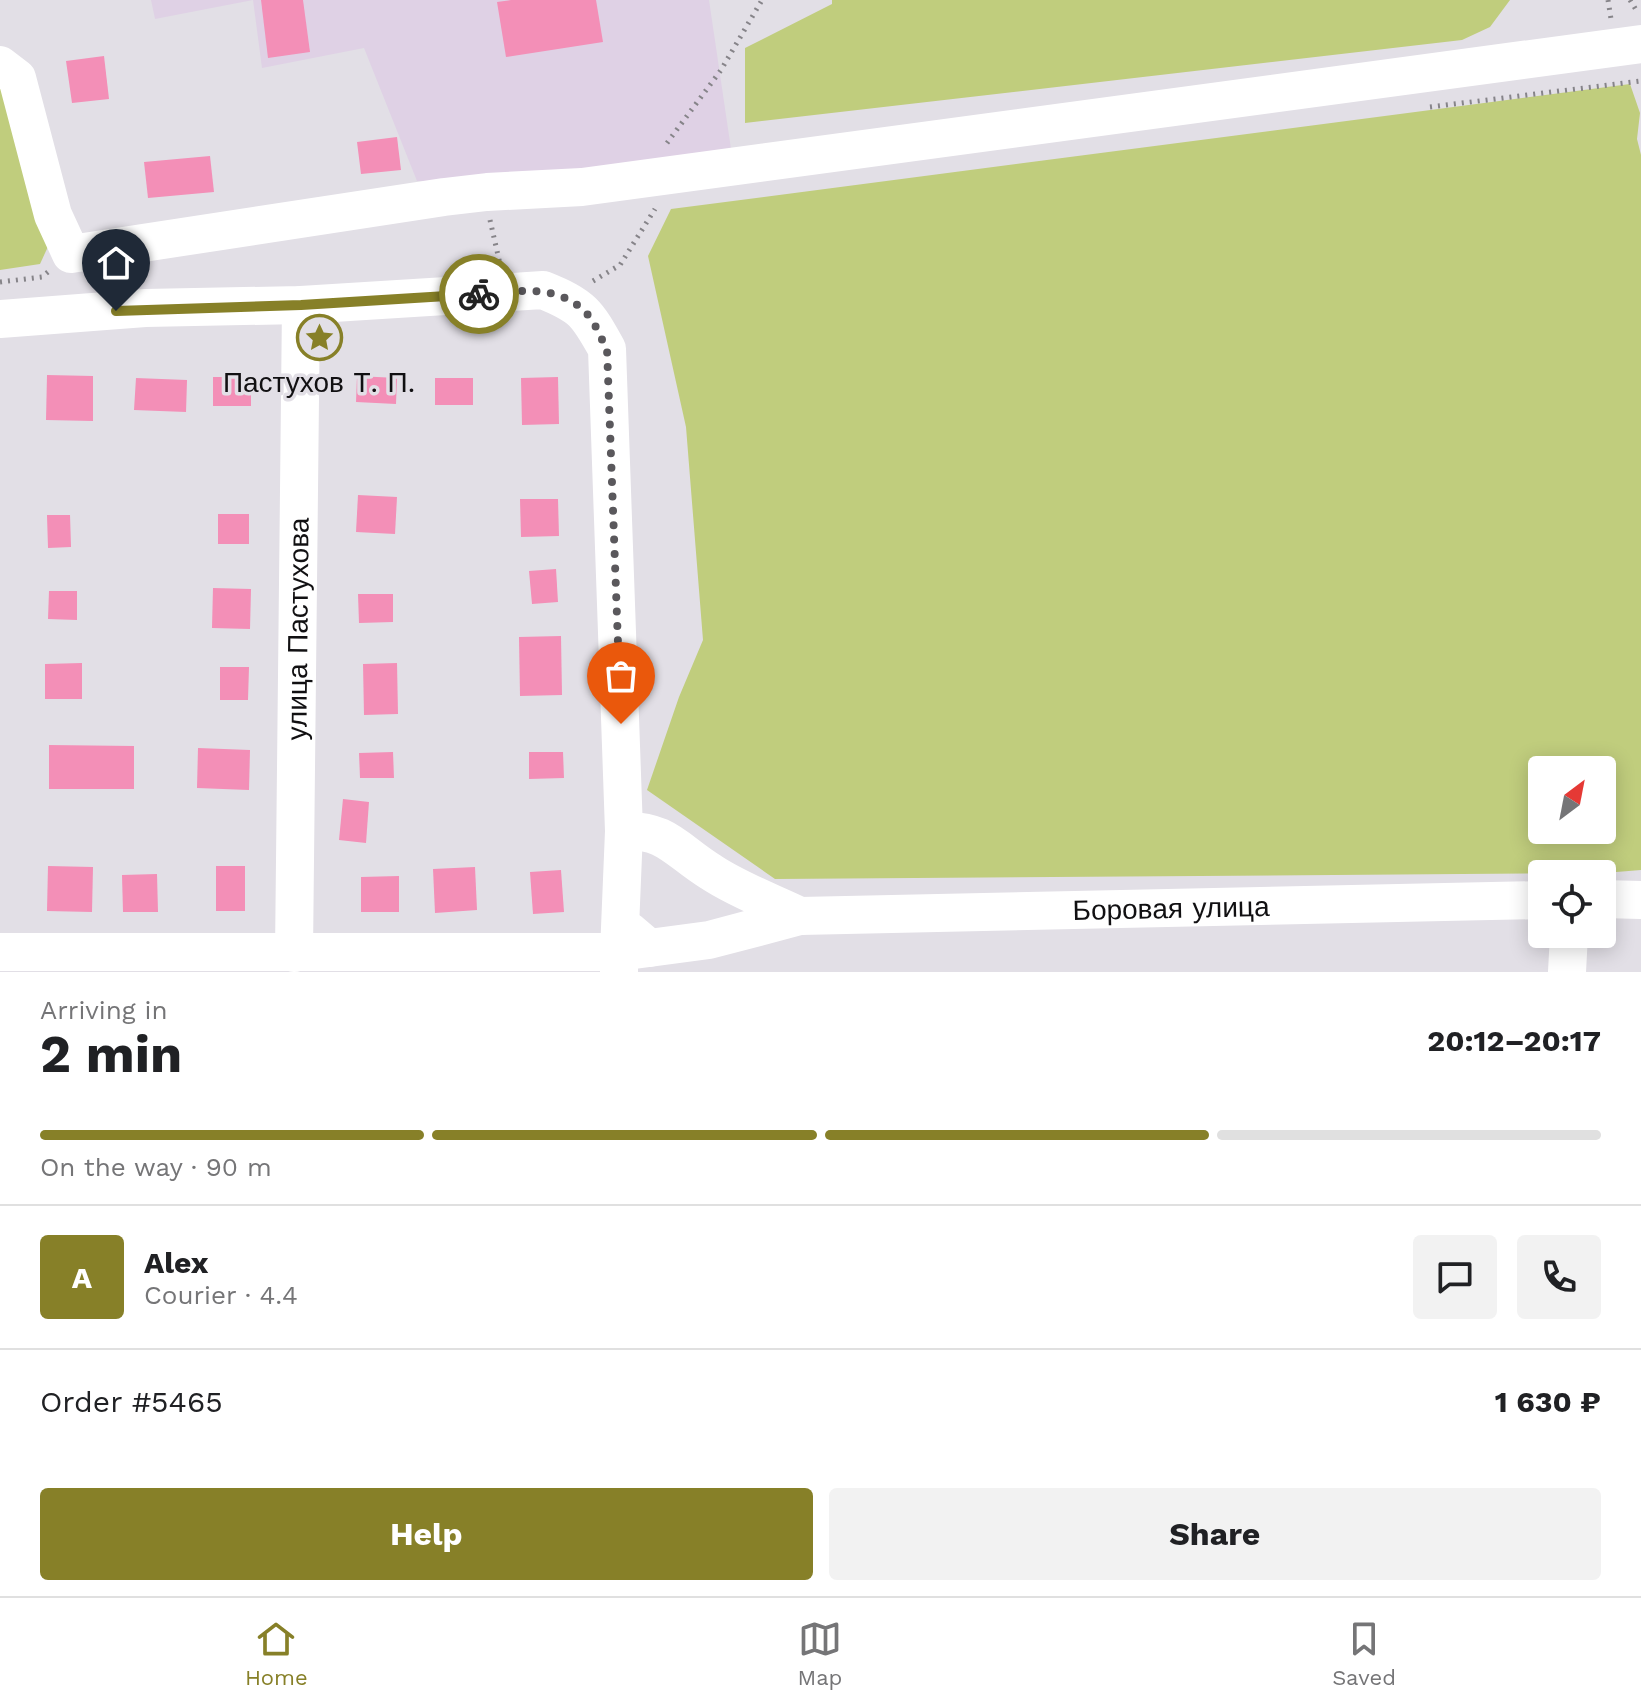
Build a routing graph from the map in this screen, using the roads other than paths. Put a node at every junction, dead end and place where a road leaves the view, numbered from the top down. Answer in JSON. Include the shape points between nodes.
{"nodes":[{"id":1,"x":1641,"y":44,"type":"edge"},
{"id":2,"x":0,"y":65,"type":"edge"},
{"id":3,"x":301,"y":305,"type":"junction"},
{"id":4,"x":0,"y":319,"type":"edge"},
{"id":5,"x":624,"y":831,"type":"junction"},
{"id":6,"x":712,"y":873,"type":"junction"},
{"id":7,"x":1616,"y":899,"type":"edge"},
{"id":8,"x":1528,"y":900,"type":"edge"},
{"id":9,"x":1641,"y":900,"type":"edge"},
{"id":10,"x":800,"y":916,"type":"junction"},
{"id":11,"x":709,"y":940,"type":"junction"},
{"id":12,"x":1568,"y":948,"type":"edge"},
{"id":13,"x":627,"y":949,"type":"edge"},
{"id":14,"x":0,"y":952,"type":"edge"},
{"id":15,"x":294,"y":953,"type":"junction"},
{"id":16,"x":1567,"y":972,"type":"edge"}],
"edges":[{"from":1,"to":2,"type":"street","via":[[582,187],[487,192],[71,254],[53,215],[17,78]]},
{"from":3,"to":4,"type":"street","via":[[145,308]]},
{"from":3,"to":5,"type":"street","via":[[543,290],[588,315],[607,349]]},
{"from":3,"to":15,"type":"street","name":"улица Пастухова"},
{"from":5,"to":6,"type":"street","via":[[657,834]]},
{"from":5,"to":13,"type":"street"},
{"from":6,"to":10,"type":"street"},
{"from":6,"to":11,"type":"street","via":[[731,899],[728,923]]},
{"from":7,"to":9,"type":"street"},
{"from":8,"to":10,"type":"street","name":"Боровая улица"},
{"from":10,"to":11,"type":"street"},
{"from":11,"to":13,"type":"street"},
{"from":12,"to":16,"type":"street"},
{"from":13,"to":15,"type":"street"},
{"from":14,"to":15,"type":"street"}]}
